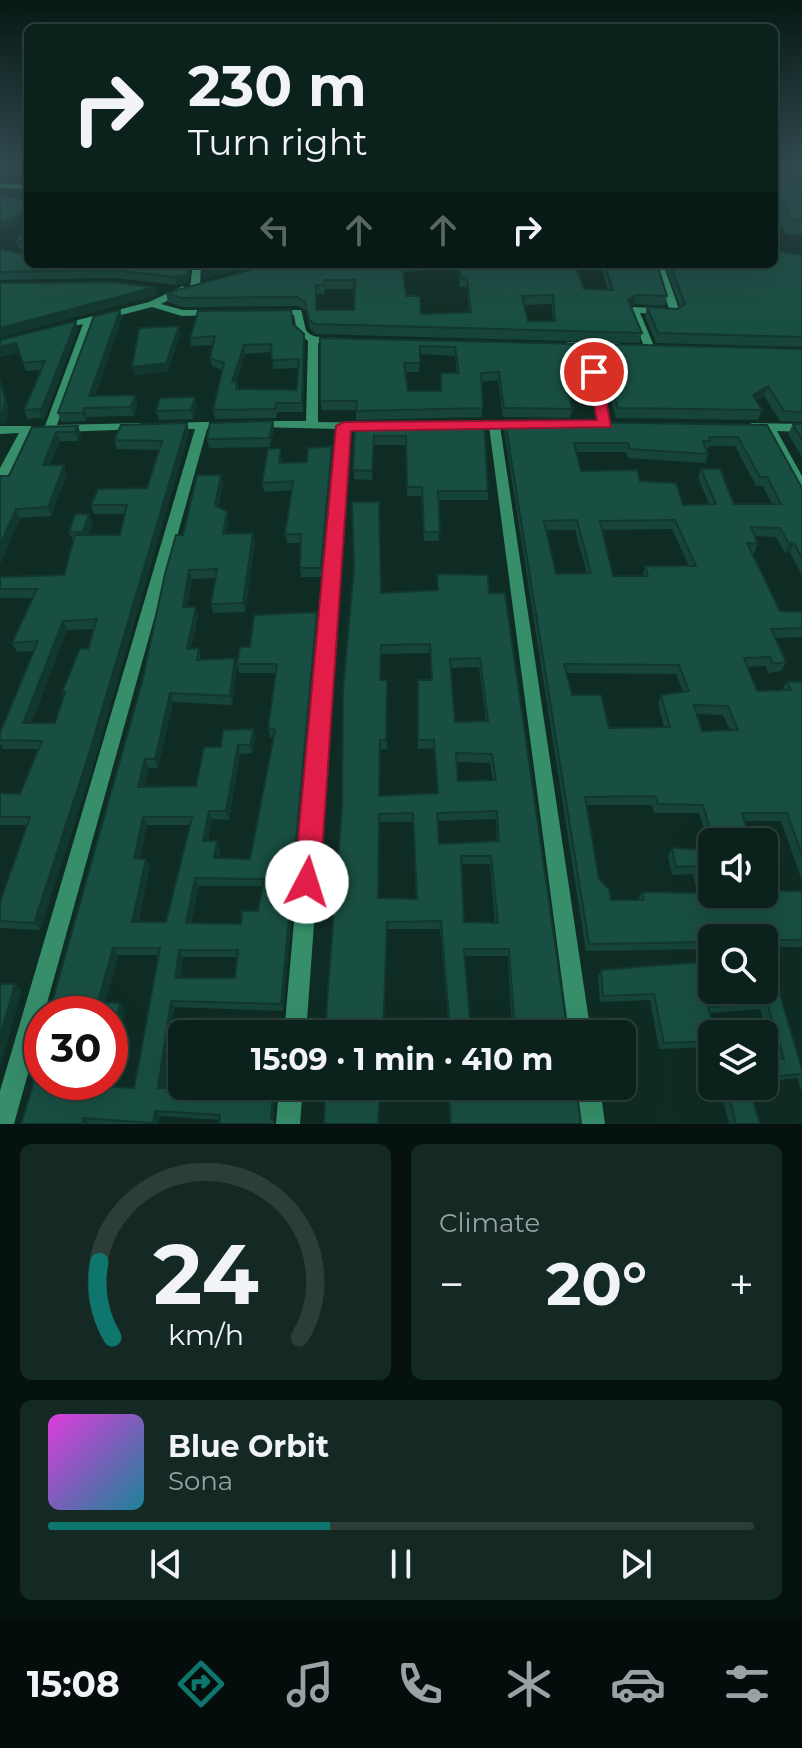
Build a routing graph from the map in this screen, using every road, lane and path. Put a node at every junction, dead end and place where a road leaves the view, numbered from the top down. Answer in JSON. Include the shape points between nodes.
{"nodes":[{"id":1,"x":197,"y":268,"type":"edge"},
{"id":2,"x":660,"y":268,"type":"edge"},
{"id":3,"x":209,"y":284,"type":"edge"},
{"id":4,"x":195,"y":287,"type":"junction"},
{"id":5,"x":162,"y":289,"type":"dead end"},
{"id":6,"x":177,"y":291,"type":"junction"},
{"id":7,"x":152,"y":304,"type":"junction"},
{"id":8,"x":226,"y":313,"type":"edge"},
{"id":9,"x":255,"y":313,"type":"edge"},
{"id":10,"x":90,"y":320,"type":"junction"},
{"id":11,"x":45,"y":332,"type":"edge"},
{"id":12,"x":313,"y":340,"type":"junction"},
{"id":13,"x":343,"y":340,"type":"edge"},
{"id":14,"x":557,"y":345,"type":"edge"},
{"id":15,"x":588,"y":345,"type":"junction"},
{"id":16,"x":649,"y":346,"type":"junction"},
{"id":17,"x":664,"y":347,"type":"edge"},
{"id":18,"x":312,"y":423,"type":"junction"},
{"id":19,"x":494,"y":423,"type":"junction"},
{"id":20,"x":542,"y":423,"type":"edge"},
{"id":21,"x":449,"y":424,"type":"edge"},
{"id":22,"x":589,"y":424,"type":"edge"},
{"id":23,"x":605,"y":424,"type":"junction"},
{"id":24,"x":202,"y":425,"type":"junction"},
{"id":25,"x":389,"y":425,"type":"edge"},
{"id":26,"x":620,"y":425,"type":"edge"},
{"id":27,"x":344,"y":426,"type":"junction"},
{"id":28,"x":739,"y":427,"type":"edge"},
{"id":29,"x":769,"y":427,"type":"junction"},
{"id":30,"x":802,"y":428,"type":"edge"},
{"id":31,"x":27,"y":429,"type":"junction"},
{"id":32,"x":50,"y":429,"type":"junction"},
{"id":33,"x":0,"y":430,"type":"edge"},
{"id":34,"x":0,"y":479,"type":"edge"},
{"id":35,"x":802,"y":487,"type":"edge"},
{"id":36,"x":296,"y":1020,"type":"edge"},
{"id":37,"x":578,"y":1020,"type":"edge"},
{"id":38,"x":290,"y":1100,"type":"edge"},
{"id":39,"x":590,"y":1100,"type":"edge"},
{"id":40,"x":2,"y":1124,"type":"edge"},
{"id":41,"x":288,"y":1124,"type":"edge"},
{"id":42,"x":593,"y":1124,"type":"edge"}],
"edges":[{"from":1,"to":4,"type":"street"},
{"from":2,"to":16,"type":"street","via":[[675,312],[634,310]]},
{"from":3,"to":4,"type":"street"},
{"from":4,"to":6,"type":"street"},
{"from":5,"to":6,"type":"street"},
{"from":6,"to":7,"type":"street"},
{"from":7,"to":8,"type":"street","via":[[182,313]]},
{"from":7,"to":10,"type":"street"},
{"from":9,"to":12,"type":"street","via":[[298,312],[302,332]]},
{"from":10,"to":11,"type":"street"},
{"from":10,"to":32,"type":"street"},
{"from":12,"to":13,"type":"street"},
{"from":12,"to":18,"type":"street"},
{"from":14,"to":15,"type":"street"},
{"from":15,"to":16,"type":"street"},
{"from":15,"to":23,"type":"street"},
{"from":16,"to":17,"type":"street"},
{"from":18,"to":24,"type":"street"},
{"from":18,"to":27,"type":"street"},
{"from":19,"to":20,"type":"street"},
{"from":19,"to":21,"type":"street"},
{"from":19,"to":37,"type":"street"},
{"from":22,"to":23,"type":"street"},
{"from":23,"to":26,"type":"street"},
{"from":24,"to":32,"type":"street"},
{"from":24,"to":40,"type":"street"},
{"from":25,"to":27,"type":"street"},
{"from":27,"to":36,"type":"street"},
{"from":28,"to":29,"type":"street"},
{"from":29,"to":30,"type":"street"},
{"from":29,"to":35,"type":"street"},
{"from":31,"to":32,"type":"street"},
{"from":31,"to":33,"type":"street"},
{"from":31,"to":34,"type":"street"},
{"from":38,"to":41,"type":"street"},
{"from":39,"to":42,"type":"street"}]}
